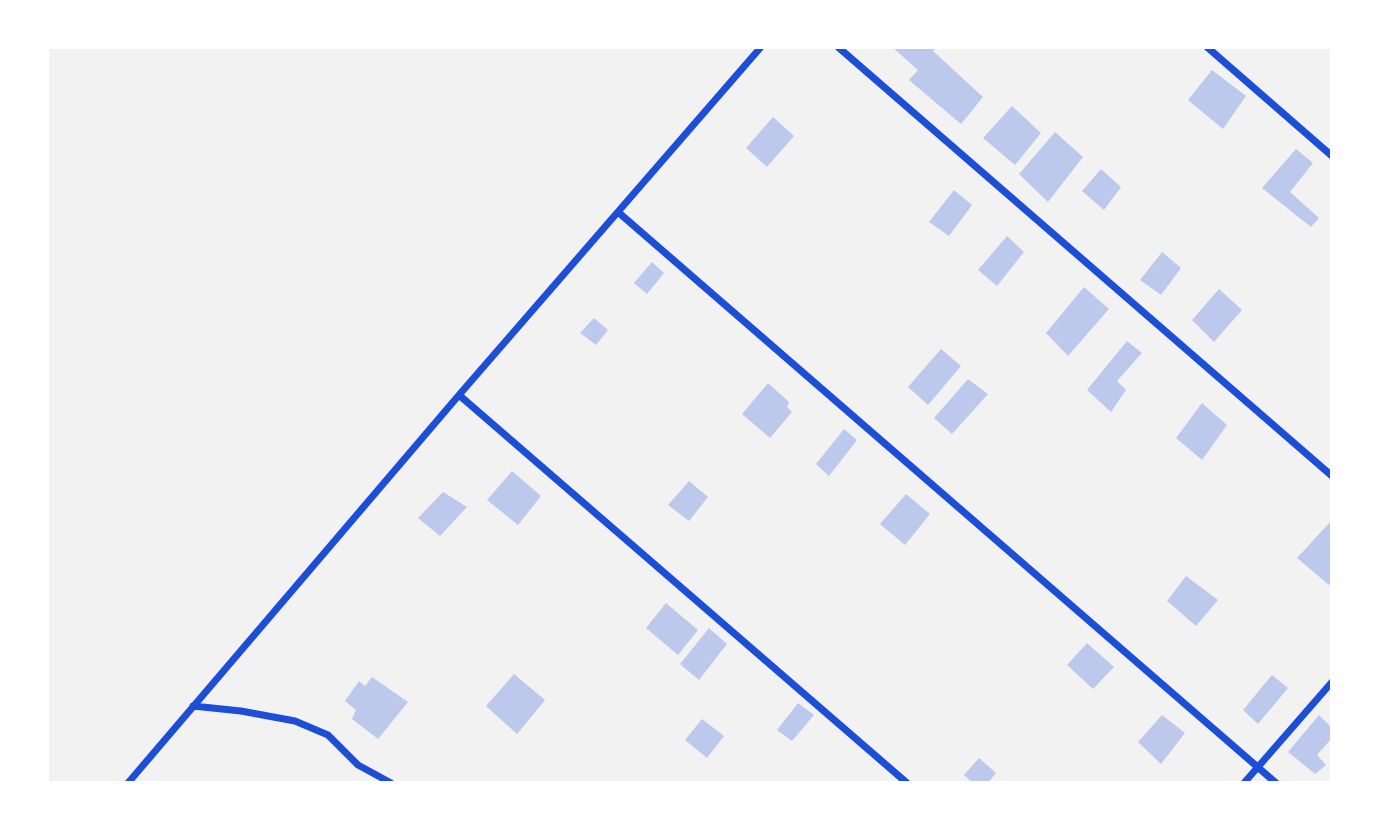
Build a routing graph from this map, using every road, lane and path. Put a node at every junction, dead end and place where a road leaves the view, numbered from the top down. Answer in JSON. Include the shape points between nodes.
{"nodes":[{"id":1,"x":761,"y":47,"type":"edge"},
{"id":2,"x":838,"y":47,"type":"edge"},
{"id":3,"x":1207,"y":47,"type":"edge"},
{"id":4,"x":1332,"y":156,"type":"edge"},
{"id":5,"x":618,"y":212,"type":"junction"},
{"id":6,"x":459,"y":395,"type":"junction"},
{"id":7,"x":1332,"y":475,"type":"edge"},
{"id":8,"x":1332,"y":682,"type":"edge"},
{"id":9,"x":193,"y":706,"type":"junction"},
{"id":10,"x":1258,"y":767,"type":"junction"},
{"id":11,"x":128,"y":783,"type":"edge"},
{"id":12,"x":391,"y":783,"type":"edge"},
{"id":13,"x":907,"y":783,"type":"edge"},
{"id":14,"x":1244,"y":783,"type":"edge"},
{"id":15,"x":1276,"y":783,"type":"edge"}],
"edges":[{"from":1,"to":5,"type":"street"},
{"from":2,"to":7,"type":"street"},
{"from":3,"to":4,"type":"street"},
{"from":5,"to":6,"type":"street"},
{"from":5,"to":10,"type":"street"},
{"from":6,"to":9,"type":"street"},
{"from":6,"to":13,"type":"street"},
{"from":8,"to":10,"type":"street"},
{"from":9,"to":11,"type":"street"},
{"from":9,"to":12,"type":"street","via":[[295,721],[328,735],[358,765]]},
{"from":10,"to":14,"type":"street"},
{"from":10,"to":15,"type":"street"}]}
